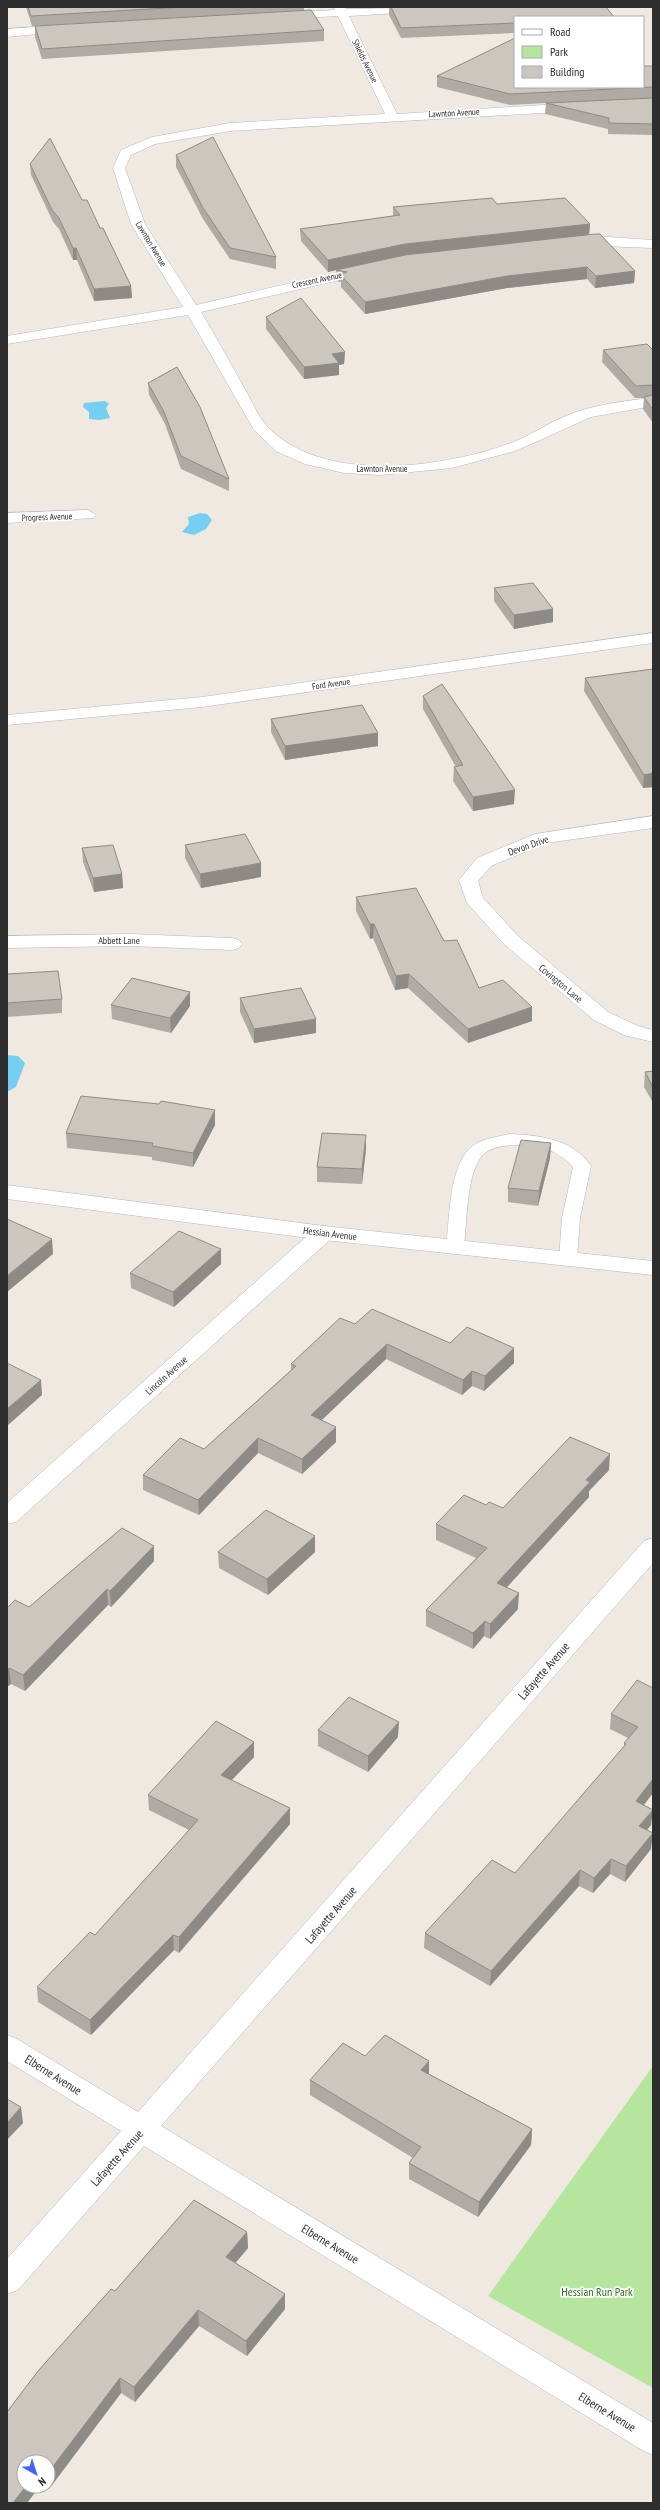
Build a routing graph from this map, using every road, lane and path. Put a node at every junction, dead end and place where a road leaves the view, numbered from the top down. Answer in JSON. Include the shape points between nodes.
{"nodes":[{"id":1,"x":445,"y":7,"type":"edge"},
{"id":2,"x":340,"y":10,"type":"edge"},
{"id":3,"x":270,"y":17,"type":"edge"},
{"id":4,"x":79,"y":28,"type":"edge"},
{"id":5,"x":7,"y":33,"type":"edge"},
{"id":6,"x":592,"y":106,"type":"edge"},
{"id":7,"x":392,"y":116,"type":"junction"},
{"id":8,"x":564,"y":242,"type":"edge"},
{"id":9,"x":653,"y":244,"type":"edge"},
{"id":10,"x":382,"y":266,"type":"edge"},
{"id":11,"x":193,"y":310,"type":"junction"},
{"id":12,"x":7,"y":340,"type":"edge"},
{"id":13,"x":653,"y":402,"type":"edge"},
{"id":14,"x":88,"y":515,"type":"dead end"},
{"id":15,"x":7,"y":518,"type":"edge"},
{"id":16,"x":653,"y":638,"type":"edge"},
{"id":17,"x":7,"y":720,"type":"edge"},
{"id":18,"x":653,"y":822,"type":"edge"},
{"id":19,"x":482,"y":908,"type":"joint"},
{"id":20,"x":7,"y":942,"type":"edge"},
{"id":21,"x":232,"y":944,"type":"dead end"},
{"id":22,"x":653,"y":1036,"type":"edge"},
{"id":23,"x":7,"y":1192,"type":"edge"},
{"id":24,"x":324,"y":1233,"type":"junction"},
{"id":25,"x":455,"y":1247,"type":"junction"},
{"id":26,"x":568,"y":1259,"type":"junction"},
{"id":27,"x":653,"y":1268,"type":"edge"},
{"id":28,"x":7,"y":1516,"type":"edge"},
{"id":29,"x":653,"y":1547,"type":"edge"},
{"id":30,"x":7,"y":2047,"type":"edge"},
{"id":31,"x":142,"y":2130,"type":"junction"},
{"id":32,"x":7,"y":2281,"type":"edge"},
{"id":33,"x":653,"y":2440,"type":"edge"}],
"edges":[{"from":1,"to":2,"type":"street"},
{"from":2,"to":3,"type":"street"},
{"from":2,"to":7,"type":"street","name":"Shields Avenue"},
{"from":4,"to":5,"type":"street"},
{"from":6,"to":7,"type":"street","name":"Lawnton Avenue"},
{"from":7,"to":11,"type":"street","name":"Lawnton Avenue","via":[[230,127],[152,141],[126,153],[119,168],[138,224]]},
{"from":8,"to":9,"type":"street","via":[[594,240]]},
{"from":10,"to":11,"type":"street","name":"Crescent Avenue"},
{"from":11,"to":12,"type":"street","name":"Crescent Avenue"},
{"from":11,"to":13,"type":"street","name":"Lawnton Avenue","via":[[247,408],[269,440],[293,454],[339,468],[369,471],[402,470],[461,461],[515,447],[575,417],[599,409]]},
{"from":14,"to":15,"type":"street","name":"Progress Avenue"},
{"from":16,"to":17,"type":"street","name":"Ford Avenue","via":[[202,702]]},
{"from":18,"to":19,"type":"street","name":"Devon Drive","via":[[542,838],[484,862],[468,880],[474,899]]},
{"from":19,"to":22,"type":"street","name":"Covington Lane","via":[[511,940],[601,1016],[631,1031]]},
{"from":20,"to":21,"type":"street","name":"Abbett Lane","via":[[130,940]]},
{"from":23,"to":24,"type":"street","name":"Hessian Avenue"},
{"from":24,"to":25,"type":"street","name":"Hessian Avenue"},
{"from":24,"to":28,"type":"street","name":"Lincoln Avenue"},
{"from":25,"to":26,"type":"street","name":"Hessian Avenue"},
{"from":25,"to":26,"type":"lane","via":[[465,1177],[471,1158],[496,1142],[532,1140],[568,1151],[582,1166],[571,1218]]},
{"from":26,"to":27,"type":"street","name":"Hessian Avenue"},
{"from":29,"to":31,"type":"street","name":"Lafayette Avenue"},
{"from":30,"to":31,"type":"street","name":"Elberne Avenue"},
{"from":31,"to":32,"type":"street","name":"Lafayette Avenue"},
{"from":31,"to":33,"type":"street","name":"Elberne Avenue"}]}
